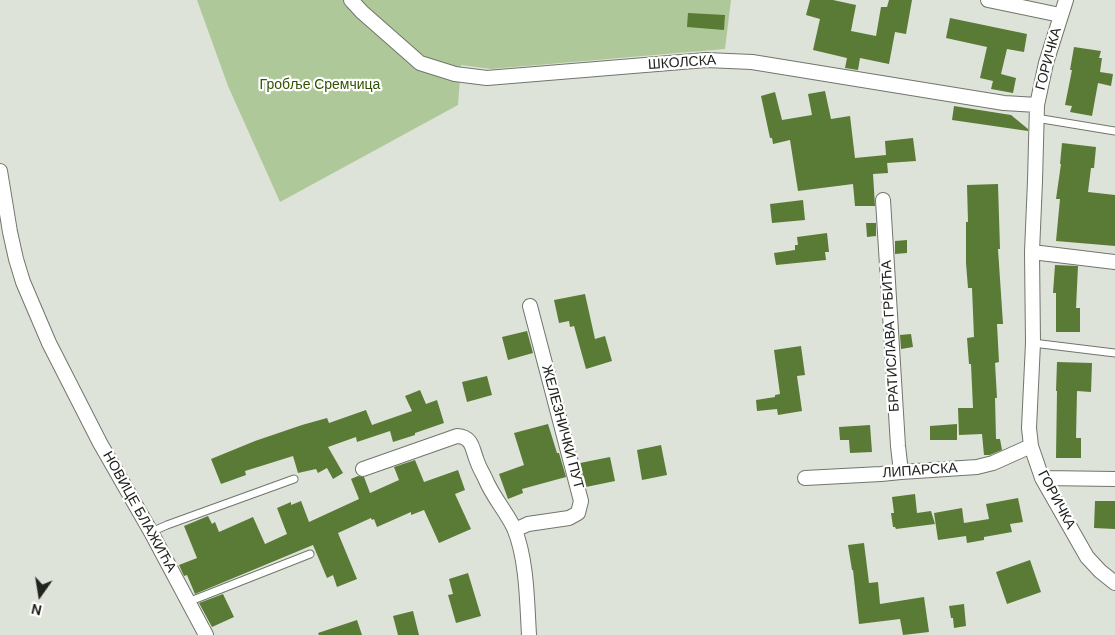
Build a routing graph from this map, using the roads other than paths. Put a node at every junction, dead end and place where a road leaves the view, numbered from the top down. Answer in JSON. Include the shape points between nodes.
{"nodes":[{"id":1,"x":351,"y":0,"type":"edge"},
{"id":2,"x":988,"y":0,"type":"edge"},
{"id":3,"x":1066,"y":0,"type":"edge"},
{"id":4,"x":1060,"y":16,"type":"junction"},
{"id":5,"x":1036,"y":112,"type":"junction"},
{"id":6,"x":1115,"y":131,"type":"edge"},
{"id":7,"x":0,"y":171,"type":"edge"},
{"id":8,"x":884,"y":200,"type":"dead end"},
{"id":9,"x":1032,"y":252,"type":"junction"},
{"id":10,"x":1115,"y":262,"type":"edge"},
{"id":11,"x":530,"y":306,"type":"dead end"},
{"id":12,"x":1033,"y":342,"type":"junction"},
{"id":13,"x":1115,"y":353,"type":"edge"},
{"id":14,"x":1031,"y":446,"type":"junction"},
{"id":15,"x":363,"y":469,"type":"dead end"},
{"id":16,"x":901,"y":472,"type":"junction"},
{"id":17,"x":805,"y":478,"type":"dead end"},
{"id":18,"x":1042,"y":478,"type":"junction"},
{"id":19,"x":1115,"y":478,"type":"edge"},
{"id":20,"x":294,"y":479,"type":"dead end"},
{"id":21,"x":514,"y":530,"type":"junction"},
{"id":22,"x":151,"y":532,"type":"junction"},
{"id":23,"x":310,"y":554,"type":"dead end"},
{"id":24,"x":1115,"y":583,"type":"edge"},
{"id":25,"x":188,"y":602,"type":"junction"},
{"id":26,"x":206,"y":635,"type":"edge"},
{"id":27,"x":530,"y":635,"type":"edge"}],
"edges":[{"from":1,"to":5,"type":"street","name":"ШКОЛСКА","via":[[420,63],[455,74],[487,78],[726,60],[1004,103]]},
{"from":2,"to":4,"type":"street"},
{"from":3,"to":4,"type":"street","name":"ГОРИЧКА"},
{"from":4,"to":5,"type":"street","name":"ГОРИЧКА"},
{"from":5,"to":6,"type":"lane"},
{"from":5,"to":9,"type":"street","name":"ГОРИЧКА"},
{"from":7,"to":22,"type":"street","name":"НОВИЦЕ БЛАЖИЋА","via":[[16,258],[48,343]]},
{"from":8,"to":16,"type":"street","name":"БРАТИСЛАВА ГРБИЋА"},
{"from":9,"to":10,"type":"street"},
{"from":9,"to":12,"type":"street","name":"ГОРИЧКА"},
{"from":11,"to":21,"type":"street","name":"ЖЕЛЕЗНИЧКИ ПУТ","via":[[581,501],[578,513],[569,518],[528,524]]},
{"from":12,"to":13,"type":"lane"},
{"from":12,"to":14,"type":"street","name":"ГОРИЧКА"},
{"from":14,"to":16,"type":"street","name":"ЛИПАРСКА","via":[[977,467]]},
{"from":14,"to":18,"type":"street","name":"ГОРИЧКА"},
{"from":15,"to":21,"type":"street","via":[[457,436],[467,438],[486,482]]},
{"from":16,"to":17,"type":"street","name":"ЛИПАРСКА"},
{"from":18,"to":19,"type":"street"},
{"from":18,"to":24,"type":"street","name":"ГОРИЧКА","via":[[1087,557]]},
{"from":20,"to":22,"type":"lane"},
{"from":21,"to":27,"type":"street","via":[[525,573]]},
{"from":22,"to":25,"type":"street","name":"НОВИЦЕ БЛАЖИЋА"},
{"from":23,"to":25,"type":"lane"},
{"from":25,"to":26,"type":"street","name":"НОВИЦЕ БЛАЖИЋА"}]}
